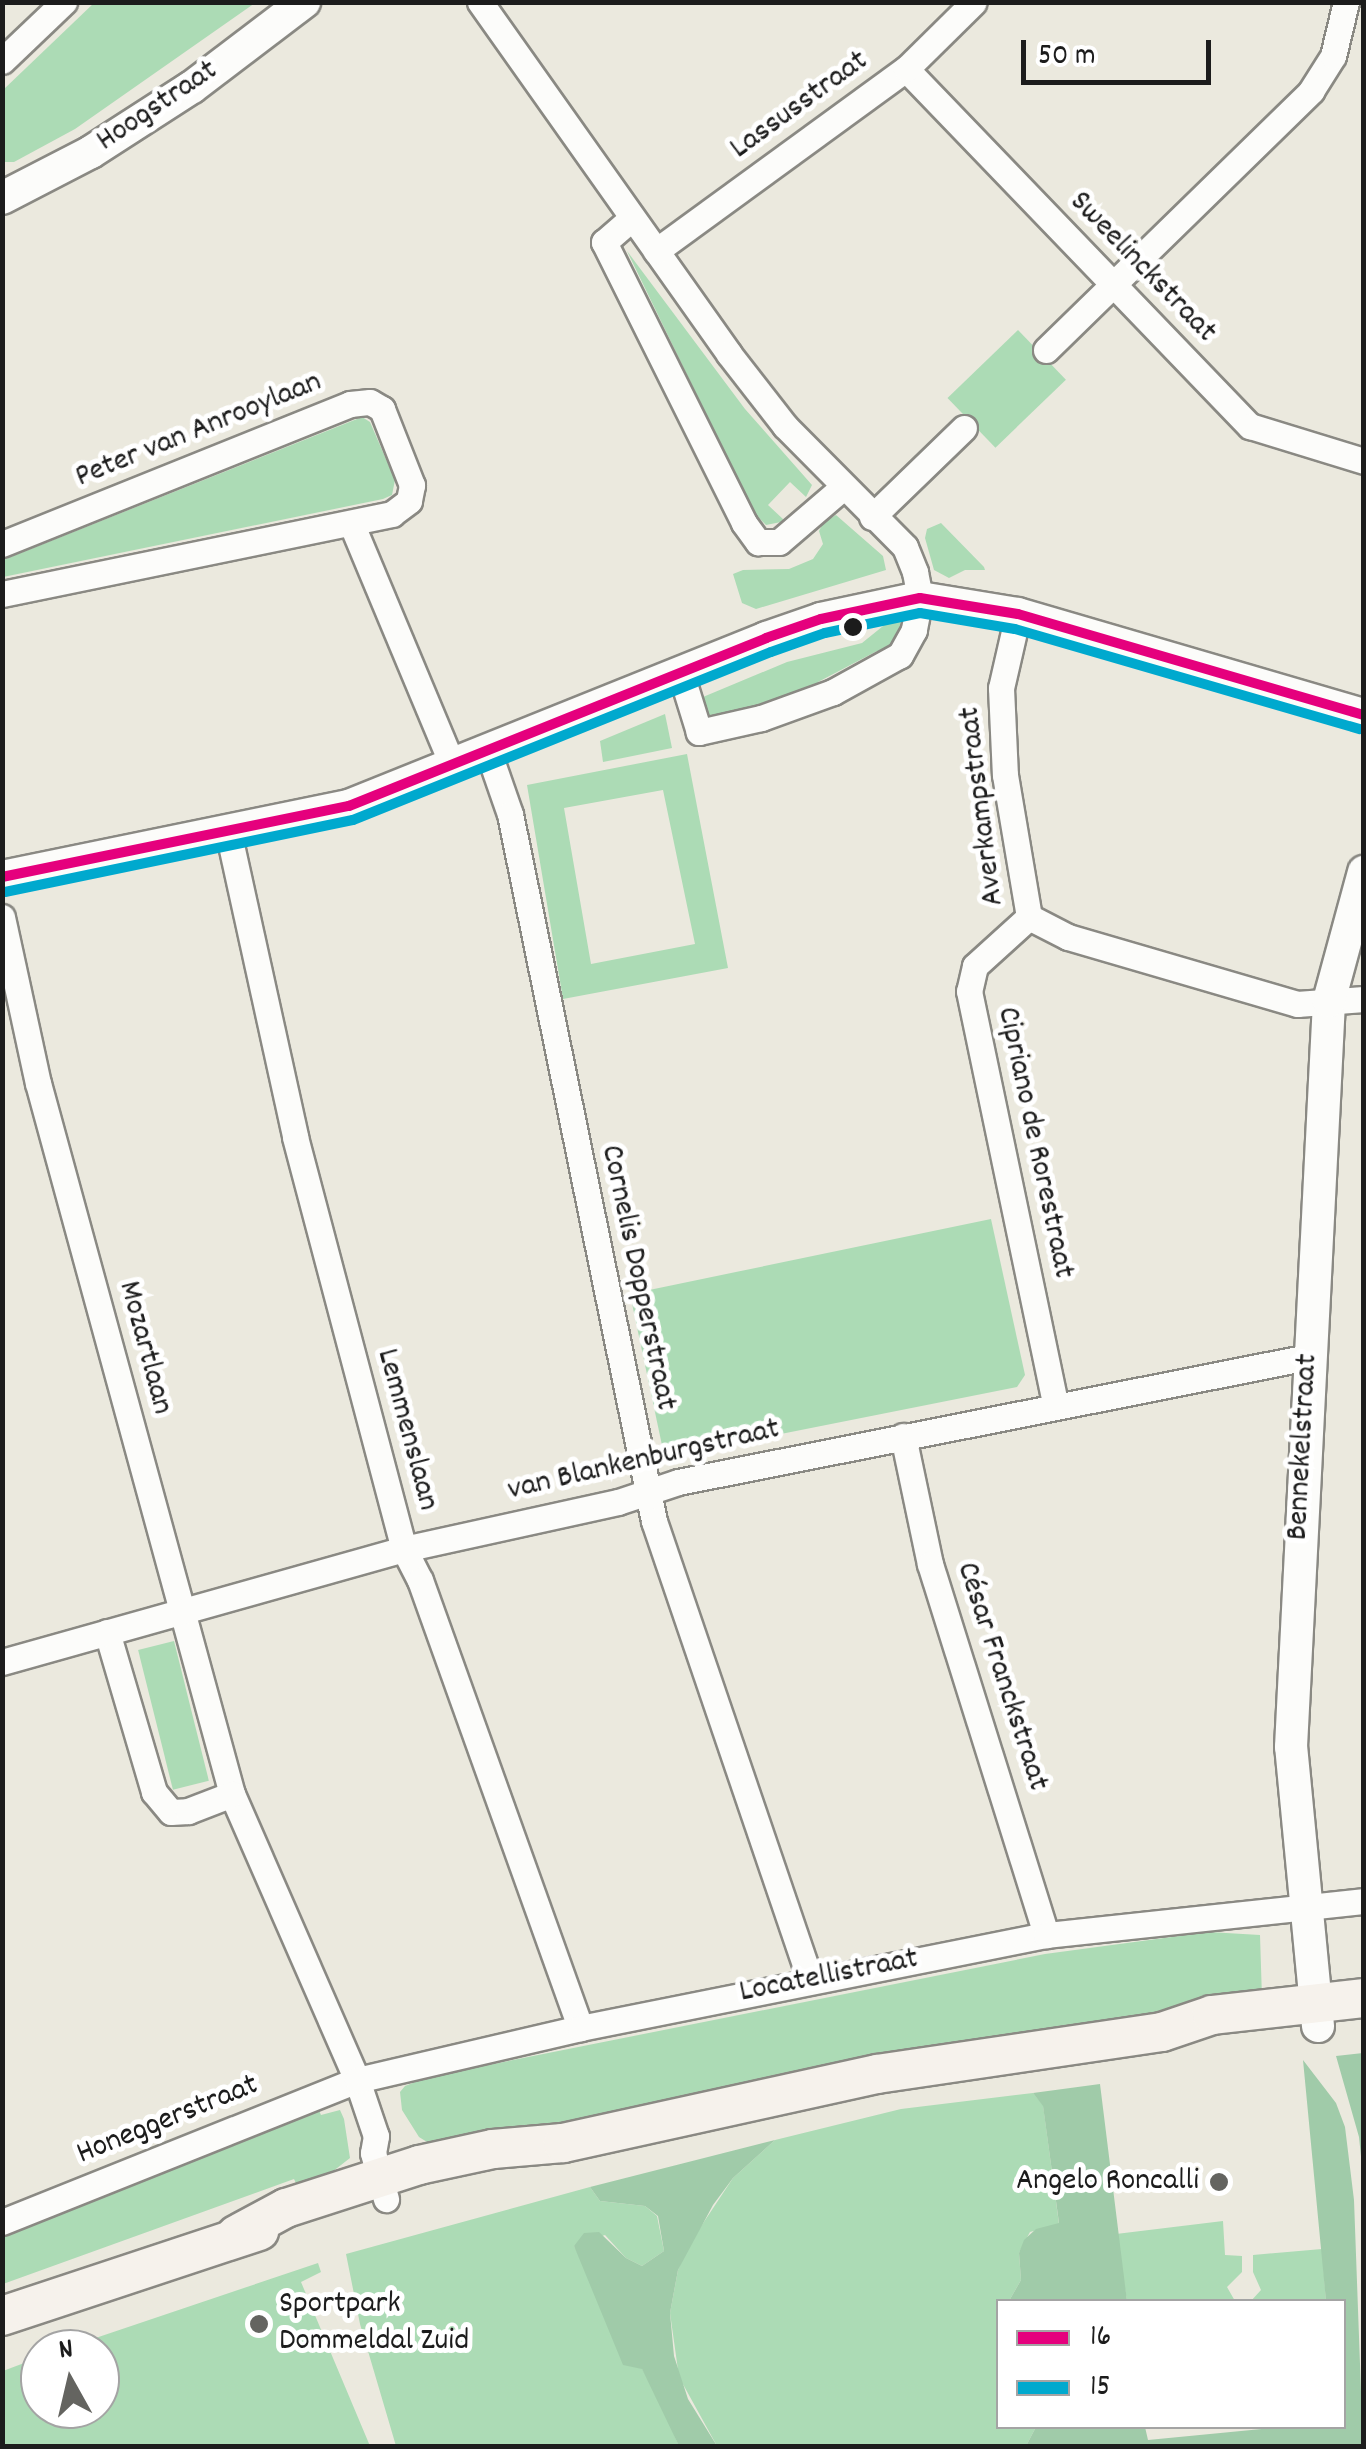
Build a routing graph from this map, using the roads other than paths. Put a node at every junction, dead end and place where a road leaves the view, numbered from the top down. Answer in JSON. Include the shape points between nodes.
{"nodes":[{"id":1,"x":64,"y":2,"type":"edge"},
{"id":2,"x":304,"y":2,"type":"edge"},
{"id":3,"x":480,"y":2,"type":"edge"},
{"id":4,"x":974,"y":2,"type":"edge"},
{"id":5,"x":1346,"y":2,"type":"edge"},
{"id":6,"x":2,"y":62,"type":"edge"},
{"id":7,"x":906,"y":70,"type":"junction"},
{"id":8,"x":2,"y":198,"type":"edge"},
{"id":9,"x":632,"y":218,"type":"junction"},
{"id":10,"x":656,"y":250,"type":"junction"},
{"id":11,"x":1112,"y":283,"type":"junction"},
{"id":12,"x":1046,"y":350,"type":"dead end"},
{"id":13,"x":964,"y":428,"type":"dead end"},
{"id":14,"x":1364,"y":461,"type":"edge"},
{"id":15,"x":842,"y":488,"type":"junction"},
{"id":16,"x":872,"y":517,"type":"junction"},
{"id":17,"x":352,"y":525,"type":"junction"},
{"id":18,"x":2,"y":544,"type":"edge"},
{"id":19,"x":2,"y":594,"type":"edge"},
{"id":20,"x":920,"y":598,"type":"junction"},
{"id":21,"x":1018,"y":614,"type":"junction"},
{"id":22,"x":681,"y":674,"type":"junction"},
{"id":23,"x":1364,"y":715,"type":"edge"},
{"id":24,"x":488,"y":752,"type":"junction"},
{"id":25,"x":452,"y":766,"type":"junction"},
{"id":26,"x":228,"y":831,"type":"junction"},
{"id":27,"x":1364,"y":872,"type":"edge"},
{"id":28,"x":2,"y":877,"type":"edge"},
{"id":29,"x":2,"y":917,"type":"edge"},
{"id":30,"x":1029,"y":917,"type":"junction"},
{"id":31,"x":1364,"y":999,"type":"edge"},
{"id":32,"x":1330,"y":1001,"type":"junction"},
{"id":33,"x":1308,"y":1357,"type":"junction"},
{"id":34,"x":1055,"y":1404,"type":"junction"},
{"id":35,"x":902,"y":1436,"type":"junction"},
{"id":36,"x":648,"y":1491,"type":"junction"},
{"id":37,"x":404,"y":1549,"type":"junction"},
{"id":38,"x":182,"y":1611,"type":"junction"},
{"id":39,"x":107,"y":1632,"type":"junction"},
{"id":40,"x":2,"y":1662,"type":"edge"},
{"id":41,"x":232,"y":1794,"type":"junction"},
{"id":42,"x":1364,"y":1901,"type":"edge"},
{"id":43,"x":1306,"y":1908,"type":"junction"},
{"id":44,"x":1046,"y":1935,"type":"junction"},
{"id":45,"x":810,"y":1980,"type":"junction"},
{"id":46,"x":1364,"y":1998,"type":"edge"},
{"id":47,"x":1317,"y":2014,"type":"junction"},
{"id":48,"x":1364,"y":2020,"type":"edge"},
{"id":49,"x":580,"y":2028,"type":"junction"},
{"id":50,"x":357,"y":2080,"type":"junction"},
{"id":51,"x":394,"y":2184,"type":"junction"},
{"id":52,"x":2,"y":2222,"type":"edge"},
{"id":53,"x":2,"y":2316,"type":"edge"}],
"edges":[{"from":1,"to":6,"type":"street"},
{"from":2,"to":8,"type":"street","name":"Hoogstraat","via":[[192,87],[91,152]]},
{"from":3,"to":9,"type":"street"},
{"from":4,"to":7,"type":"street","name":"Lassusstraat"},
{"from":5,"to":11,"type":"street","via":[[1332,56],[1311,90]]},
{"from":7,"to":10,"type":"street","name":"Lassusstraat"},
{"from":7,"to":11,"type":"street","name":"Sweelinckstraat"},
{"from":9,"to":10,"type":"street"},
{"from":9,"to":15,"type":"street","via":[[604,242],[758,542],[779,542]]},
{"from":10,"to":15,"type":"street","via":[[728,354]]},
{"from":11,"to":12,"type":"street"},
{"from":11,"to":14,"type":"street","name":"Sweelinckstraat","via":[[1250,426]]},
{"from":13,"to":16,"type":"street"},
{"from":15,"to":16,"type":"street"},
{"from":16,"to":20,"type":"street","via":[[905,547]]},
{"from":17,"to":18,"type":"street","name":"Peter van Anrooylaan","via":[[392,514],[409,501],[412,485],[382,409],[370,402],[334,410]]},
{"from":17,"to":19,"type":"street","name":"Peter van Anrooylaan"},
{"from":17,"to":25,"type":"street"},
{"from":20,"to":21,"type":"street"},
{"from":20,"to":22,"type":"street","via":[[821,619]]},
{"from":20,"to":22,"type":"street","via":[[900,655],[791,709],[699,732]]},
{"from":21,"to":23,"type":"street"},
{"from":21,"to":30,"type":"street","name":"Averkampstraat","via":[[1001,688],[1005,775]]},
{"from":22,"to":24,"type":"street"},
{"from":24,"to":25,"type":"street"},
{"from":24,"to":36,"type":"street","name":"Cornelis Dopperstraat","via":[[510,814]]},
{"from":25,"to":26,"type":"street","via":[[349,806]]},
{"from":26,"to":28,"type":"street"},
{"from":26,"to":37,"type":"street","name":"Lemmenslaan","via":[[291,1120]]},
{"from":27,"to":32,"type":"street","name":"Bennekelstraat"},
{"from":29,"to":38,"type":"street","name":"Mozartlaan","via":[[38,1084]]},
{"from":30,"to":32,"type":"street","name":"Averkampstraat","via":[[1068,937],[1297,1004]]},
{"from":30,"to":34,"type":"street","name":"Cipriano de Rorestraat","via":[[975,966],[969,991]]},
{"from":31,"to":32,"type":"street","name":"Averkampstraat"},
{"from":32,"to":33,"type":"street","name":"Bennekelstraat"},
{"from":33,"to":34,"type":"street","name":"van Blankenburgstraat"},
{"from":33,"to":43,"type":"street","name":"Bennekelstraat","via":[[1290,1747]]},
{"from":34,"to":35,"type":"street","name":"van Blankenburgstraat"},
{"from":35,"to":36,"type":"street","name":"van Blankenburgstraat"},
{"from":35,"to":44,"type":"street","name":"César Franckstraat","via":[[930,1564]]},
{"from":36,"to":37,"type":"street","name":"van Blankenburgstraat"},
{"from":36,"to":45,"type":"street","name":"Cornelis Dopperstraat"},
{"from":37,"to":38,"type":"street","name":"van Blankenburgstraat"},
{"from":37,"to":49,"type":"street","name":"Lemmenslaan"},
{"from":38,"to":39,"type":"street","name":"van Blankenburgstraat"},
{"from":38,"to":41,"type":"street","name":"Mozartlaan"},
{"from":39,"to":40,"type":"street","name":"van Blankenburgstraat"},
{"from":39,"to":41,"type":"street","via":[[154,1792],[171,1812]]},
{"from":41,"to":50,"type":"street","name":"Mozartlaan"},
{"from":42,"to":43,"type":"street","name":"Locatellistraat"},
{"from":43,"to":44,"type":"street","name":"Locatellistraat"},
{"from":43,"to":47,"type":"street","name":"Bennekelstraat"},
{"from":44,"to":45,"type":"street","name":"Locatellistraat"},
{"from":45,"to":49,"type":"street","name":"Locatellistraat"},
{"from":46,"to":47,"type":"main road"},
{"from":47,"to":48,"type":"main road"},
{"from":47,"to":51,"type":"main road","via":[[1212,2016],[1162,2032],[877,2074],[563,2143],[493,2149]]},
{"from":49,"to":50,"type":"street","name":"Locatellistraat"},
{"from":50,"to":51,"type":"street","name":"Mozartlaan","via":[[376,2136],[391,2148]]},
{"from":50,"to":52,"type":"street","name":"Honeggerstraat"},
{"from":51,"to":53,"type":"main road","via":[[286,2208],[236,2235]]}]}
